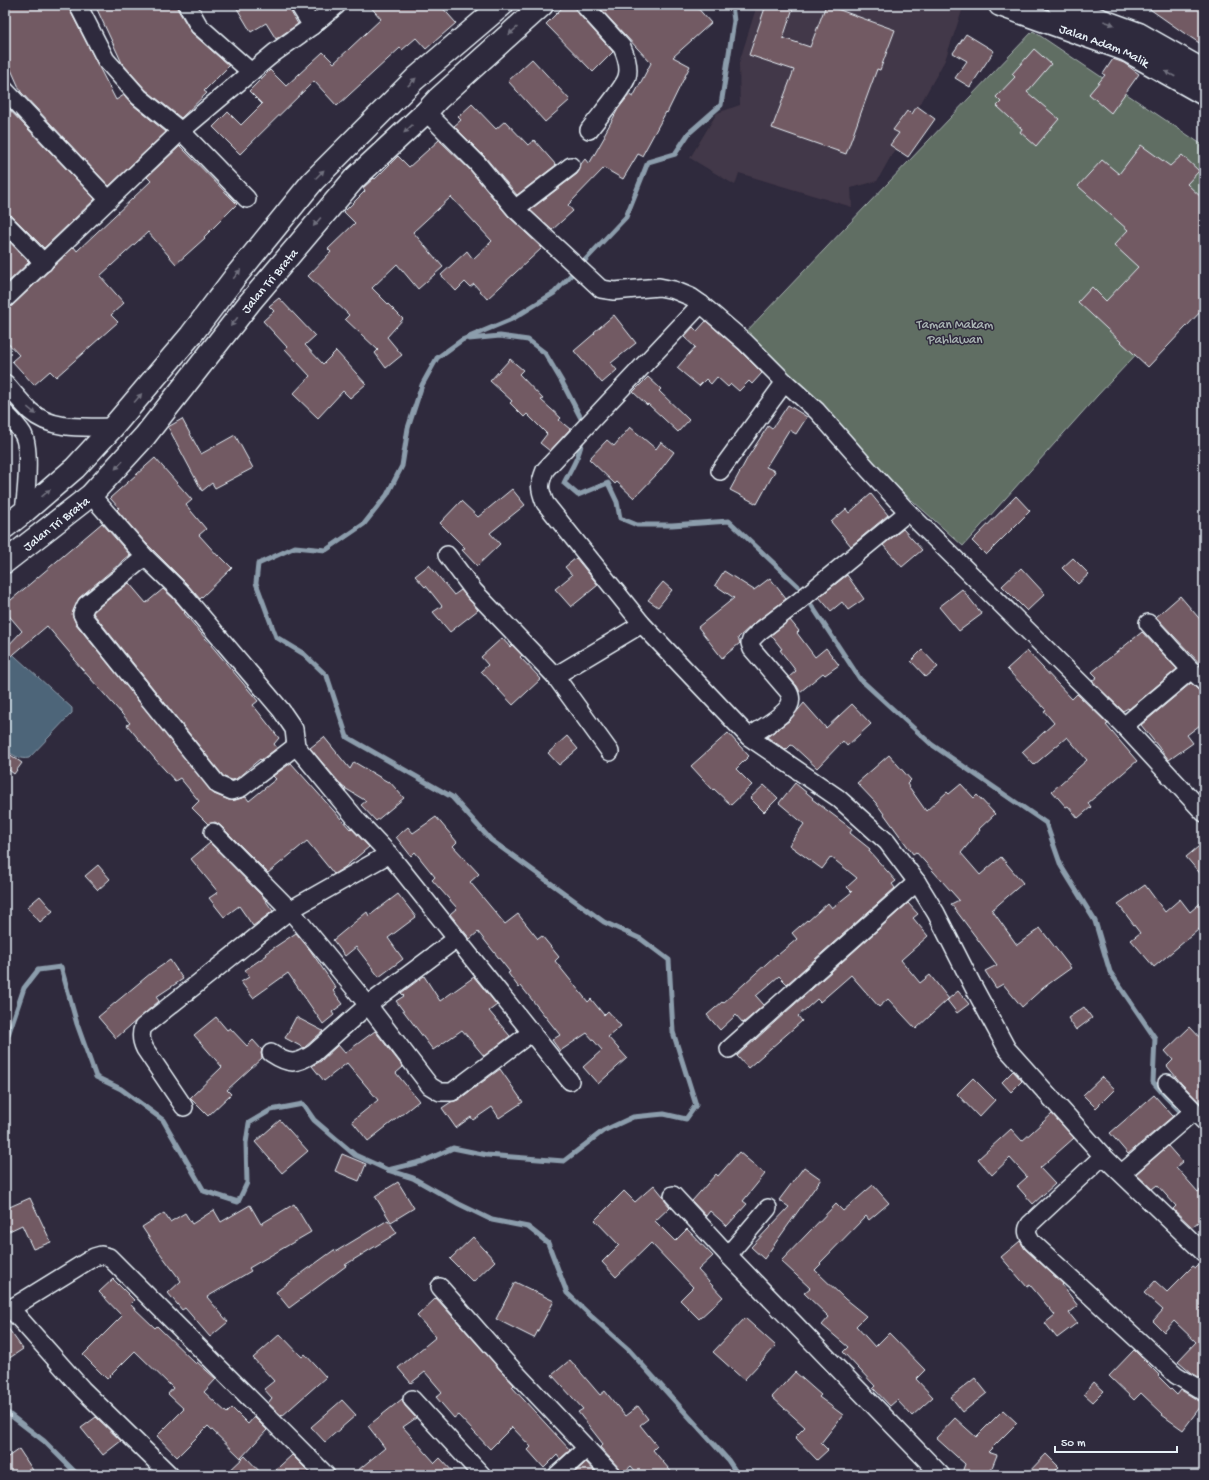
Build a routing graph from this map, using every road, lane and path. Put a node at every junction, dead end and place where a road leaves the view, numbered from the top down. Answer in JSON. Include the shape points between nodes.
{"nodes":[{"id":1,"x":78,"y":5,"type":"edge"},
{"id":2,"x":187,"y":5,"type":"edge"},
{"id":3,"x":299,"y":5,"type":"edge"},
{"id":4,"x":337,"y":5,"type":"edge"},
{"id":5,"x":502,"y":5,"type":"edge"},
{"id":6,"x":584,"y":5,"type":"edge"},
{"id":7,"x":1000,"y":5,"type":"edge"},
{"id":8,"x":1059,"y":5,"type":"edge"},
{"id":9,"x":539,"y":6,"type":"edge"},
{"id":10,"x":312,"y":26,"type":"junction"},
{"id":11,"x":1204,"y":71,"type":"edge"},
{"id":12,"x":251,"y":72,"type":"junction"},
{"id":13,"x":6,"y":89,"type":"edge"},
{"id":14,"x":1204,"y":94,"type":"edge"},
{"id":15,"x":426,"y":112,"type":"junction"},
{"id":16,"x":589,"y":130,"type":"dead end"},
{"id":17,"x":181,"y":131,"type":"junction"},
{"id":18,"x":571,"y":166,"type":"dead end"},
{"id":19,"x":247,"y":199,"type":"dead end"},
{"id":20,"x":109,"y":200,"type":"junction"},
{"id":21,"x":515,"y":209,"type":"junction"},
{"id":22,"x":5,"y":223,"type":"edge"},
{"id":23,"x":44,"y":262,"type":"junction"},
{"id":24,"x":5,"y":299,"type":"edge"},
{"id":25,"x":701,"y":304,"type":"junction"},
{"id":26,"x":191,"y":335,"type":"junction"},
{"id":27,"x":211,"y":353,"type":"junction"},
{"id":28,"x":785,"y":382,"type":"junction"},
{"id":29,"x":5,"y":383,"type":"edge"},
{"id":30,"x":5,"y":413,"type":"edge"},
{"id":31,"x":113,"y":427,"type":"junction"},
{"id":32,"x":720,"y":471,"type":"dead end"},
{"id":33,"x":91,"y":494,"type":"junction"},
{"id":34,"x":24,"y":512,"type":"junction"},
{"id":35,"x":908,"y":512,"type":"junction"},
{"id":36,"x":5,"y":527,"type":"edge"},
{"id":37,"x":447,"y":555,"type":"dead end"},
{"id":38,"x":145,"y":557,"type":"junction"},
{"id":39,"x":5,"y":562,"type":"edge"},
{"id":40,"x":1148,"y":622,"type":"dead end"},
{"id":41,"x":642,"y":624,"type":"junction"},
{"id":42,"x":1191,"y":670,"type":"junction"},
{"id":43,"x":555,"y":676,"type":"junction"},
{"id":44,"x":1204,"y":682,"type":"edge"},
{"id":45,"x":1124,"y":726,"type":"junction"},
{"id":46,"x":750,"y":737,"type":"junction"},
{"id":47,"x":296,"y":746,"type":"junction"},
{"id":48,"x":610,"y":752,"type":"dead end"},
{"id":49,"x":1204,"y":813,"type":"edge"},
{"id":50,"x":213,"y":832,"type":"dead end"},
{"id":51,"x":389,"y":854,"type":"junction"},
{"id":52,"x":917,"y":882,"type":"junction"},
{"id":53,"x":290,"y":910,"type":"junction"},
{"id":54,"x":456,"y":939,"type":"junction"},
{"id":55,"x":368,"y":1005,"type":"junction"},
{"id":56,"x":532,"y":1032,"type":"junction"},
{"id":57,"x":729,"y":1049,"type":"dead end"},
{"id":58,"x":271,"y":1053,"type":"dead end"},
{"id":59,"x":570,"y":1081,"type":"dead end"},
{"id":60,"x":1167,"y":1083,"type":"dead end"},
{"id":61,"x":184,"y":1107,"type":"dead end"},
{"id":62,"x":1199,"y":1116,"type":"edge"},
{"id":63,"x":1103,"y":1156,"type":"junction"},
{"id":64,"x":1122,"y":1173,"type":"junction"},
{"id":65,"x":673,"y":1194,"type":"dead end"},
{"id":66,"x":768,"y":1208,"type":"dead end"},
{"id":67,"x":1204,"y":1253,"type":"edge"},
{"id":68,"x":728,"y":1255,"type":"junction"},
{"id":69,"x":440,"y":1287,"type":"dead end"},
{"id":70,"x":8,"y":1311,"type":"edge"},
{"id":71,"x":1204,"y":1392,"type":"edge"},
{"id":72,"x":412,"y":1399,"type":"dead end"},
{"id":73,"x":587,"y":1448,"type":"junction"},
{"id":74,"x":170,"y":1475,"type":"edge"},
{"id":75,"x":326,"y":1475,"type":"edge"},
{"id":76,"x":482,"y":1475,"type":"edge"},
{"id":77,"x":558,"y":1475,"type":"edge"},
{"id":78,"x":612,"y":1475,"type":"edge"},
{"id":79,"x":941,"y":1475,"type":"edge"}],
"edges":[{"from":1,"to":17,"type":"street","via":[[106,60],[139,97]]},
{"from":2,"to":12,"type":"street","via":[[199,26]]},
{"from":3,"to":10,"type":"street"},
{"from":4,"to":10,"type":"street"},
{"from":26,"to":5,"type":"street","one_way":true,"via":[[314,181],[415,79]]},
{"from":6,"to":16,"type":"street","via":[[622,47],[628,66],[627,78],[621,88]]},
{"from":14,"to":7,"type":"street","name":"Jalan Adam Malik","one_way":true,"via":[[1126,50]]},
{"from":8,"to":11,"type":"street","name":"Jalan Adam Malik","one_way":true,"via":[[1139,34]]},
{"from":9,"to":15,"type":"street","name":"Jalan Tri Brata","one_way":true},
{"from":10,"to":12,"type":"street"},
{"from":12,"to":17,"type":"street"},
{"from":13,"to":20,"type":"street"},
{"from":15,"to":21,"type":"street","via":[[477,163]]},
{"from":15,"to":27,"type":"street","name":"Jalan Tri Brata","one_way":true,"via":[[354,179],[274,272]]},
{"from":17,"to":19,"type":"street"},
{"from":17,"to":20,"type":"street"},
{"from":18,"to":21,"type":"street"},
{"from":20,"to":23,"type":"street"},
{"from":21,"to":25,"type":"street","via":[[601,290],[659,287],[674,290]]},
{"from":22,"to":23,"type":"street"},
{"from":23,"to":24,"type":"street"},
{"from":25,"to":28,"type":"street","via":[[745,342]]},
{"from":25,"to":41,"type":"street","via":[[545,470],[540,480],[545,503]]},
{"from":26,"to":27,"type":"street"},
{"from":31,"to":26,"type":"street","one_way":true},
{"from":27,"to":33,"type":"street","name":"Jalan Tri Brata","one_way":true,"via":[[145,436]]},
{"from":28,"to":32,"type":"street"},
{"from":28,"to":35,"type":"street","via":[[817,411]]},
{"from":29,"to":31,"type":"street","one_way":true,"via":[[31,412],[50,423],[74,427]]},
{"from":30,"to":34,"type":"street","via":[[24,435],[27,452]]},
{"from":34,"to":31,"type":"street","one_way":true,"via":[[75,468]]},
{"from":33,"to":38,"type":"street"},
{"from":33,"to":39,"type":"street","name":"Jalan Tri Brata"},
{"from":34,"to":36,"type":"street"},
{"from":35,"to":45,"type":"street"},
{"from":35,"to":46,"type":"street","via":[[751,640],[752,649],[788,691],[791,701],[784,712]]},
{"from":37,"to":43,"type":"street","via":[[474,591]]},
{"from":38,"to":47,"type":"street","via":[[180,591],[281,710],[294,730]]},
{"from":38,"to":47,"type":"street","via":[[86,605],[82,614],[84,618],[218,785],[232,791],[242,788]]},
{"from":40,"to":42,"type":"street"},
{"from":41,"to":43,"type":"street"},
{"from":41,"to":46,"type":"street"},
{"from":42,"to":44,"type":"street"},
{"from":42,"to":45,"type":"street"},
{"from":43,"to":48,"type":"street"},
{"from":45,"to":49,"type":"street"},
{"from":46,"to":52,"type":"street","via":[[838,798],[887,842]]},
{"from":47,"to":51,"type":"street","via":[[357,820]]},
{"from":50,"to":53,"type":"street"},
{"from":51,"to":53,"type":"street"},
{"from":51,"to":54,"type":"street"},
{"from":52,"to":57,"type":"street"},
{"from":52,"to":63,"type":"street","via":[[936,913],[1007,1049]]},
{"from":53,"to":55,"type":"street"},
{"from":53,"to":61,"type":"street","via":[[143,1027],[141,1041],[145,1049]]},
{"from":54,"to":55,"type":"street"},
{"from":54,"to":56,"type":"street"},
{"from":55,"to":56,"type":"street","via":[[430,1086],[440,1092],[452,1092]]},
{"from":55,"to":58,"type":"street","via":[[304,1060],[286,1062]]},
{"from":56,"to":59,"type":"street"},
{"from":60,"to":62,"type":"street"},
{"from":62,"to":64,"type":"street","via":[[1187,1117]]},
{"from":63,"to":64,"type":"street"},
{"from":63,"to":71,"type":"street","via":[[1030,1224],[1027,1235],[1176,1374]]},
{"from":64,"to":67,"type":"street"},
{"from":65,"to":68,"type":"street"},
{"from":66,"to":68,"type":"street"},
{"from":68,"to":79,"type":"street"},
{"from":69,"to":73,"type":"street"},
{"from":70,"to":74,"type":"street","via":[[82,1389]]},
{"from":70,"to":75,"type":"street","via":[[94,1257],[109,1257]]},
{"from":72,"to":76,"type":"street"},
{"from":73,"to":77,"type":"street"},
{"from":73,"to":78,"type":"street"}]}
